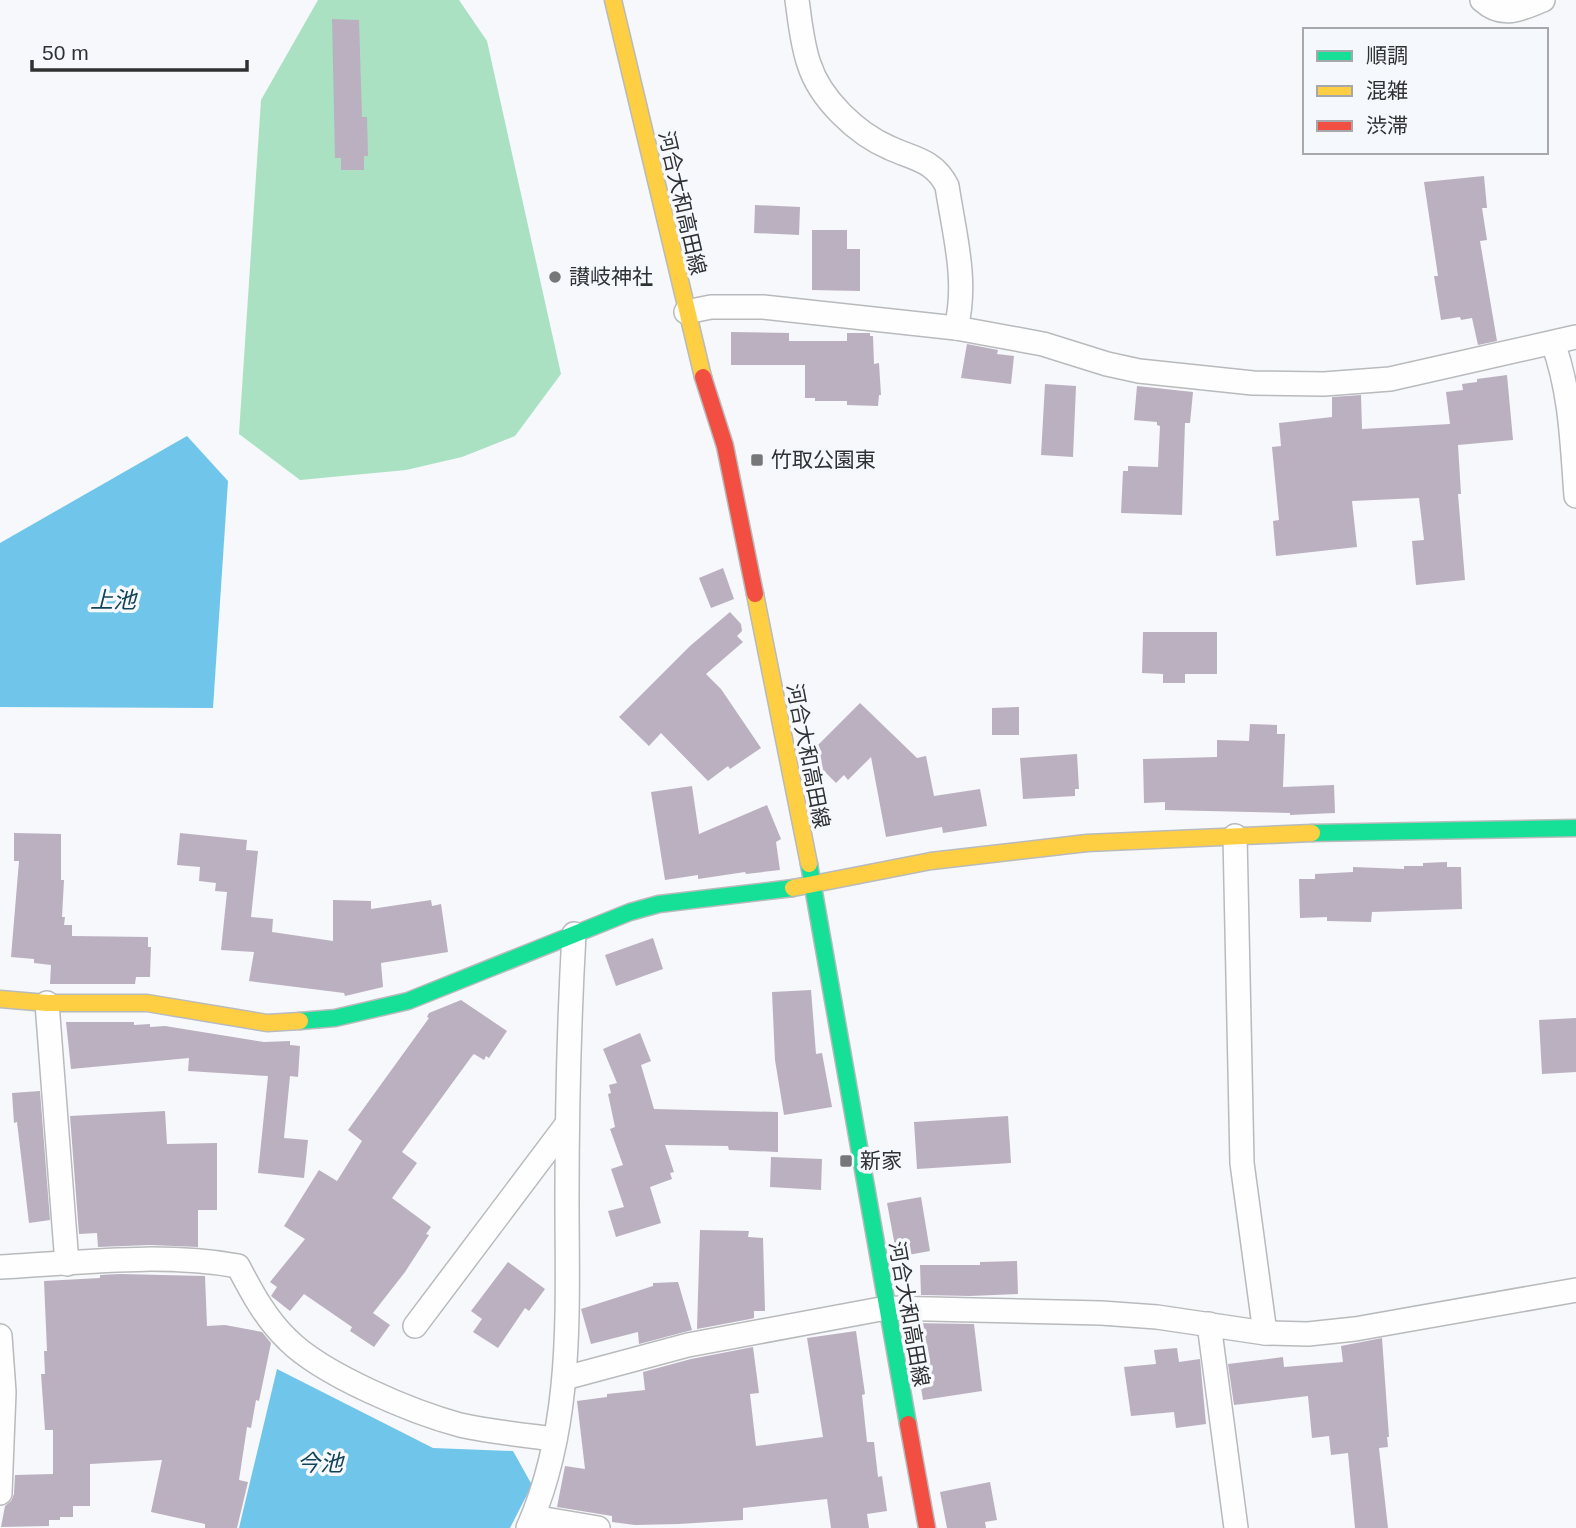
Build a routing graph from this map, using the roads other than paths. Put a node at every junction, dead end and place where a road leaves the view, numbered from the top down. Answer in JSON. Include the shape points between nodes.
{"nodes":[{"id":1,"x":613,"y":0,"type":"edge"},
{"id":2,"x":796,"y":0,"type":"edge"},
{"id":3,"x":1482,"y":0,"type":"edge"},
{"id":4,"x":1544,"y":0,"type":"edge"},
{"id":5,"x":686,"y":312,"type":"junction"},
{"id":6,"x":956,"y":328,"type":"junction"},
{"id":7,"x":1576,"y":337,"type":"edge"},
{"id":8,"x":1553,"y":343,"type":"junction"},
{"id":9,"x":1576,"y":496,"type":"edge"},
{"id":10,"x":1576,"y":828,"type":"edge"},
{"id":11,"x":1234,"y":836,"type":"junction"},
{"id":12,"x":813,"y":886,"type":"junction"},
{"id":13,"x":574,"y":934,"type":"junction"},
{"id":14,"x":0,"y":999,"type":"edge"},
{"id":15,"x":47,"y":1003,"type":"junction"},
{"id":16,"x":567,"y":1124,"type":"junction"},
{"id":17,"x":67,"y":1264,"type":"junction"},
{"id":18,"x":0,"y":1267,"type":"edge"},
{"id":19,"x":1576,"y":1290,"type":"edge"},
{"id":20,"x":886,"y":1308,"type":"junction"},
{"id":21,"x":1209,"y":1324,"type":"junction"},
{"id":22,"x":415,"y":1326,"type":"dead end"},
{"id":23,"x":1265,"y":1333,"type":"junction"},
{"id":24,"x":0,"y":1336,"type":"edge"},
{"id":25,"x":565,"y":1378,"type":"junction"},
{"id":26,"x":555,"y":1439,"type":"junction"},
{"id":27,"x":0,"y":1493,"type":"edge"},
{"id":28,"x":530,"y":1523,"type":"edge"},
{"id":29,"x":598,"y":1528,"type":"edge"},
{"id":30,"x":927,"y":1528,"type":"edge"},
{"id":31,"x":1236,"y":1528,"type":"edge"}],
"edges":[{"from":1,"to":5,"type":"street","name":"河合大和高田線"},
{"from":2,"to":6,"type":"street","via":[[809,64],[831,101],[869,137],[928,163],[947,186],[962,285]]},
{"from":3,"to":4,"type":"street","via":[[1492,9],[1508,12]]},
{"from":5,"to":6,"type":"street","via":[[763,307]]},
{"from":5,"to":12,"type":"street","name":"河合大和高田線","via":[[725,446]]},
{"from":6,"to":8,"type":"street","via":[[1043,344],[1139,371],[1291,385],[1390,379]]},
{"from":7,"to":8,"type":"street"},
{"from":8,"to":9,"type":"street","via":[[1568,394]]},
{"from":10,"to":11,"type":"street"},
{"from":11,"to":12,"type":"street","via":[[1006,851]]},
{"from":11,"to":23,"type":"street","via":[[1242,1163]]},
{"from":12,"to":13,"type":"street","via":[[659,904]]},
{"from":12,"to":20,"type":"street","name":"河合大和高田線"},
{"from":13,"to":15,"type":"street","via":[[408,1001],[335,1018],[267,1023],[159,1004]]},
{"from":13,"to":16,"type":"street"},
{"from":14,"to":15,"type":"street"},
{"from":15,"to":17,"type":"street"},
{"from":16,"to":22,"type":"street"},
{"from":16,"to":25,"type":"street"},
{"from":17,"to":18,"type":"street"},
{"from":17,"to":26,"type":"street","via":[[173,1258],[238,1266],[269,1319],[318,1364],[460,1425]]},
{"from":19,"to":23,"type":"street","via":[[1356,1329]]},
{"from":20,"to":21,"type":"street","via":[[1101,1313]]},
{"from":20,"to":25,"type":"street","via":[[688,1345]]},
{"from":20,"to":30,"type":"street","name":"河合大和高田線"},
{"from":21,"to":23,"type":"street"},
{"from":21,"to":31,"type":"street"},
{"from":24,"to":27,"type":"street","via":[[4,1392]]},
{"from":25,"to":26,"type":"street"},
{"from":26,"to":28,"type":"street"},
{"from":28,"to":29,"type":"street"}]}
